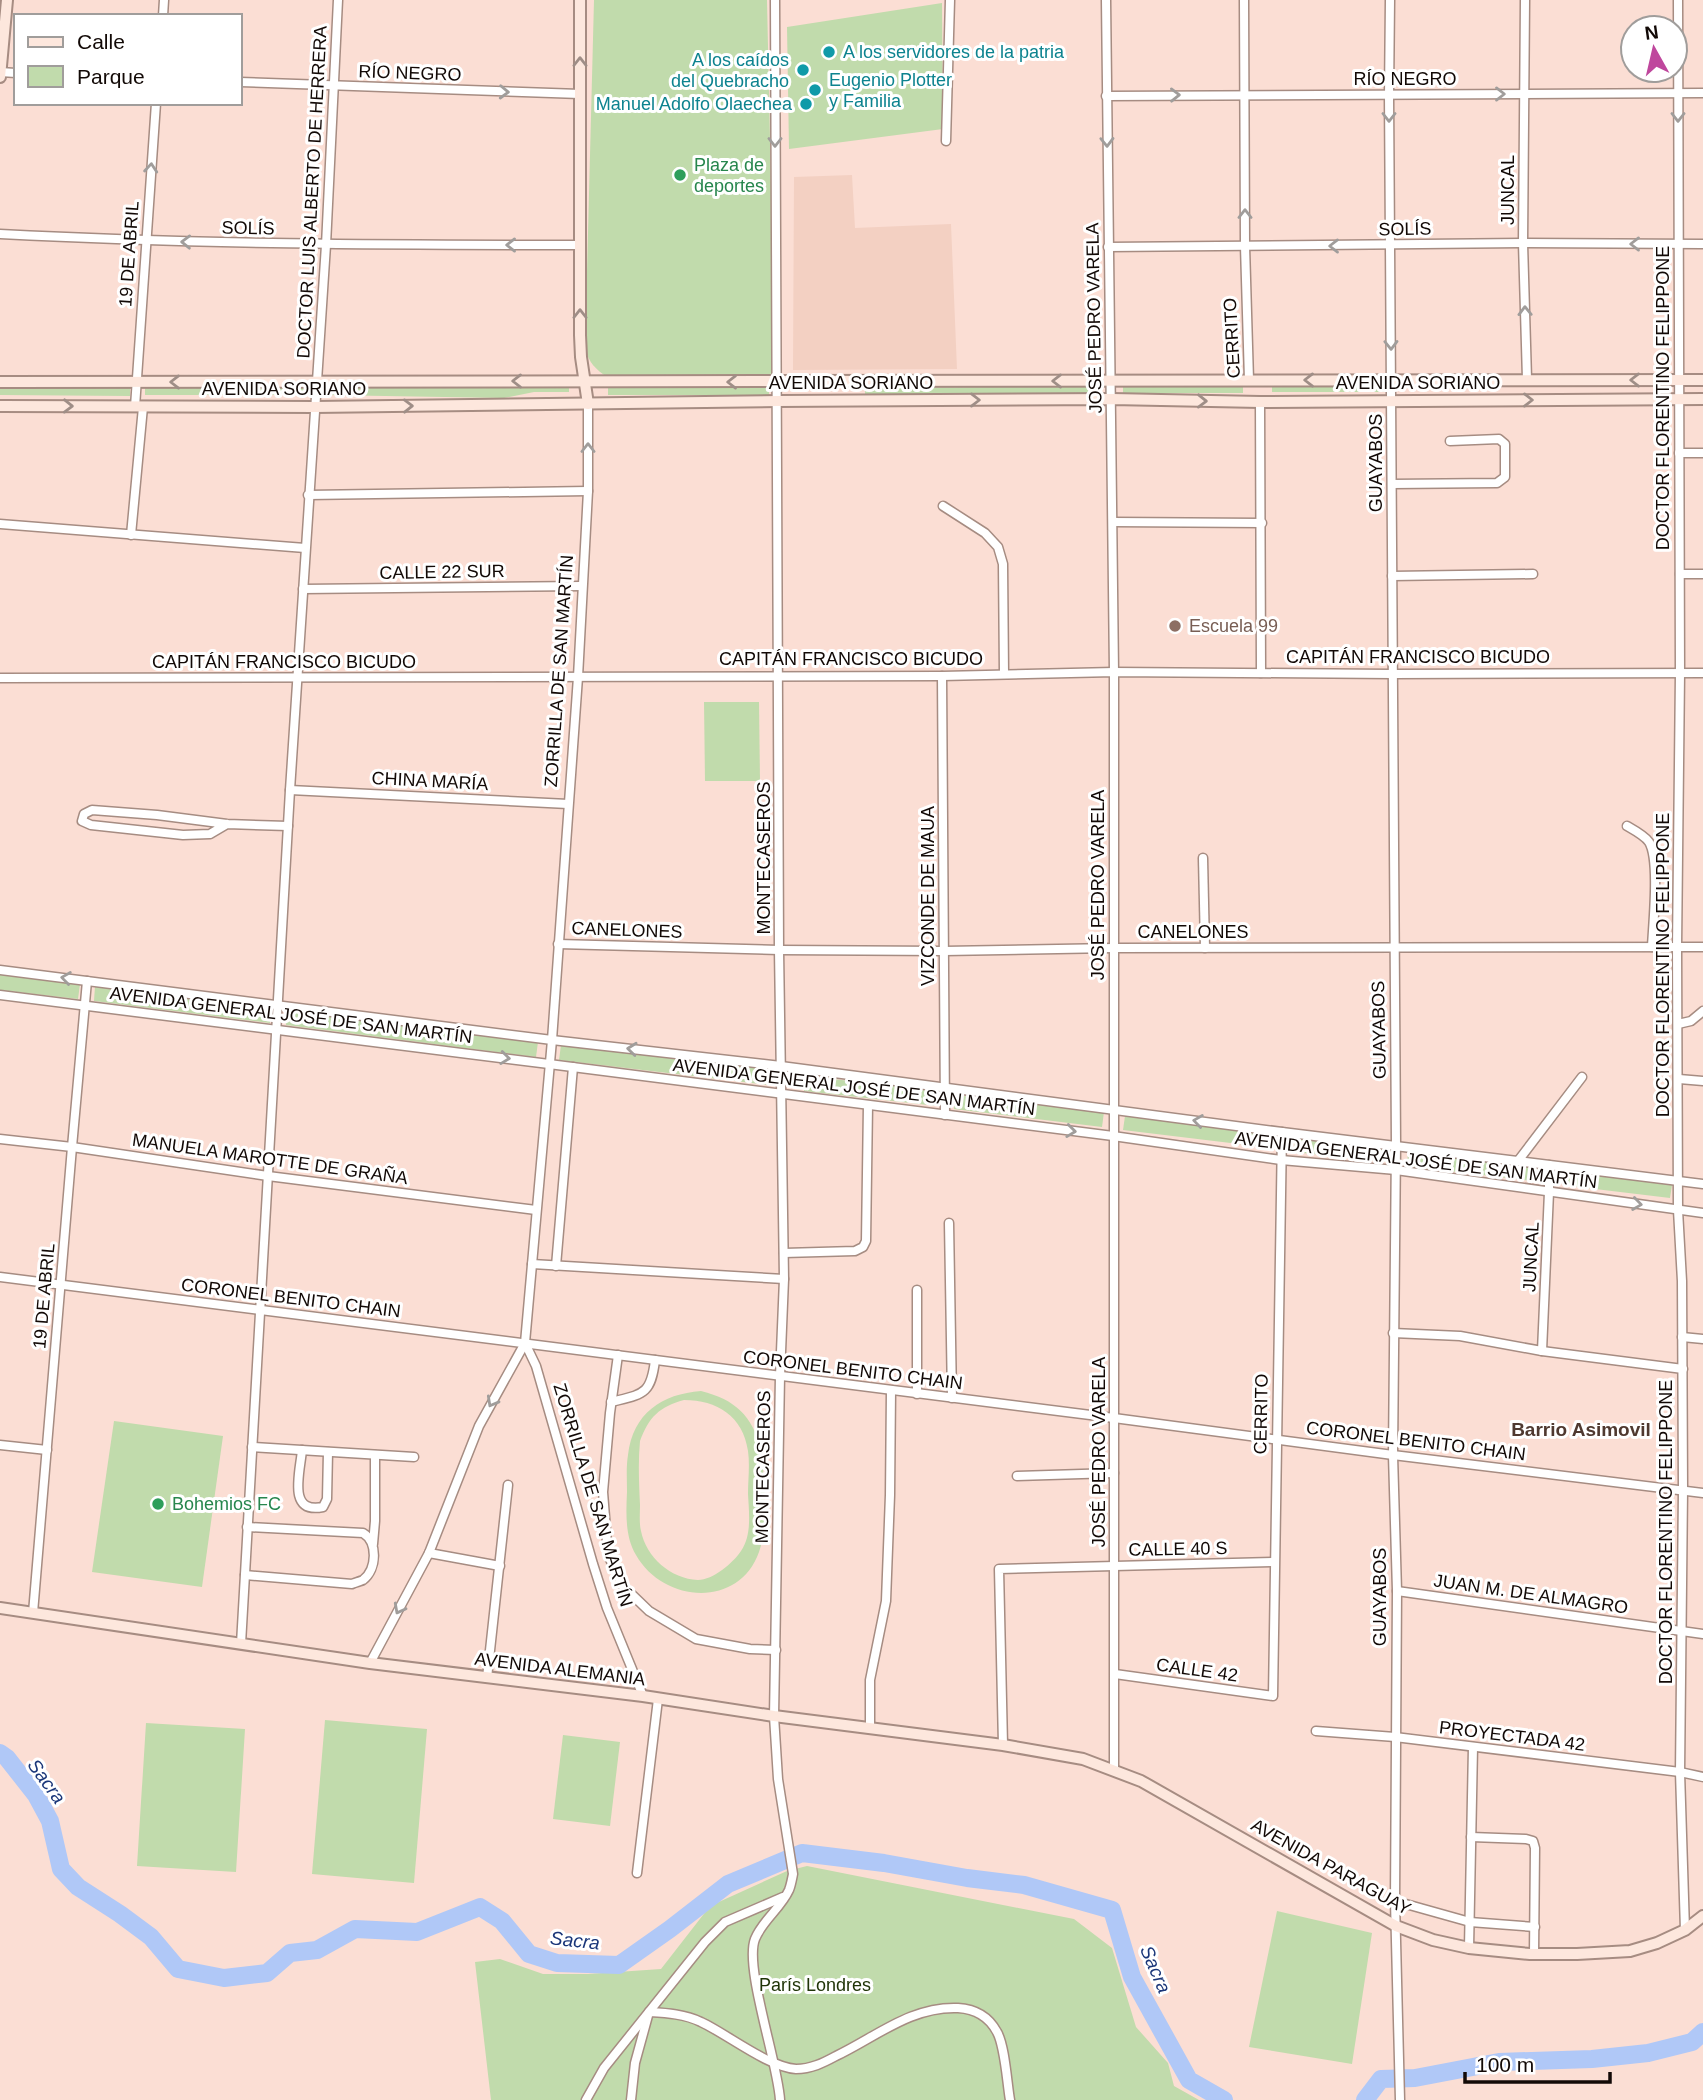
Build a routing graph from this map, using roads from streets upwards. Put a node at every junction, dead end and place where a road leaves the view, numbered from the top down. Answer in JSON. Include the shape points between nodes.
{"nodes":[{"id":1,"x":7,"y":0,"type":"edge"},
{"id":2,"x":338,"y":0,"type":"edge"},
{"id":3,"x":580,"y":0,"type":"edge"},
{"id":4,"x":775,"y":0,"type":"edge"},
{"id":5,"x":950,"y":0,"type":"edge"},
{"id":6,"x":1106,"y":0,"type":"edge"},
{"id":7,"x":1244,"y":0,"type":"edge"},
{"id":8,"x":1390,"y":0,"type":"edge"},
{"id":9,"x":1525,"y":0,"type":"edge"},
{"id":10,"x":1678,"y":0,"type":"edge"},
{"id":11,"x":0,"y":74,"type":"edge"},
{"id":12,"x":242,"y":82,"type":"edge"},
{"id":13,"x":334,"y":87,"type":"junction"},
{"id":14,"x":1678,"y":93,"type":"junction"},
{"id":15,"x":1703,"y":93,"type":"edge"},
{"id":16,"x":580,"y":94,"type":"junction"},
{"id":17,"x":1245,"y":94,"type":"junction"},
{"id":18,"x":1389,"y":94,"type":"junction"},
{"id":19,"x":1524,"y":94,"type":"junction"},
{"id":20,"x":1106,"y":96,"type":"junction"},
{"id":21,"x":156,"y":105,"type":"edge"},
{"id":22,"x":946,"y":141,"type":"dead end"},
{"id":23,"x":0,"y":234,"type":"edge"},
{"id":24,"x":145,"y":242,"type":"junction"},
{"id":25,"x":1523,"y":243,"type":"junction"},
{"id":26,"x":1678,"y":244,"type":"junction"},
{"id":27,"x":1703,"y":244,"type":"edge"},
{"id":28,"x":326,"y":245,"type":"junction"},
{"id":29,"x":580,"y":246,"type":"junction"},
{"id":30,"x":1245,"y":246,"type":"junction"},
{"id":31,"x":1390,"y":246,"type":"junction"},
{"id":32,"x":1108,"y":247,"type":"junction"},
{"id":33,"x":1527,"y":379,"type":"junction"},
{"id":34,"x":1249,"y":380,"type":"junction"},
{"id":35,"x":1392,"y":380,"type":"junction"},
{"id":36,"x":1679,"y":380,"type":"junction"},
{"id":37,"x":1703,"y":380,"type":"edge"},
{"id":38,"x":317,"y":381,"type":"junction"},
{"id":39,"x":1111,"y":381,"type":"junction"},
{"id":40,"x":0,"y":382,"type":"edge"},
{"id":41,"x":136,"y":382,"type":"junction"},
{"id":42,"x":585,"y":382,"type":"junction"},
{"id":43,"x":778,"y":382,"type":"junction"},
{"id":44,"x":855,"y":382,"type":"junction"},
{"id":45,"x":1112,"y":399,"type":"junction"},
{"id":46,"x":1679,"y":399,"type":"junction"},
{"id":47,"x":1703,"y":399,"type":"edge"},
{"id":48,"x":1392,"y":400,"type":"junction"},
{"id":49,"x":778,"y":401,"type":"junction"},
{"id":50,"x":856,"y":401,"type":"junction"},
{"id":51,"x":1261,"y":402,"type":"junction"},
{"id":52,"x":588,"y":404,"type":"junction"},
{"id":53,"x":0,"y":406,"type":"edge"},
{"id":54,"x":139,"y":407,"type":"junction"},
{"id":55,"x":315,"y":407,"type":"junction"},
{"id":56,"x":1450,"y":440,"type":"dead end"},
{"id":57,"x":1679,"y":453,"type":"junction"},
{"id":58,"x":1703,"y":453,"type":"edge"},
{"id":59,"x":1392,"y":484,"type":"junction"},
{"id":60,"x":588,"y":491,"type":"junction"},
{"id":61,"x":309,"y":495,"type":"junction"},
{"id":62,"x":943,"y":506,"type":"dead end"},
{"id":63,"x":1113,"y":522,"type":"junction"},
{"id":64,"x":1262,"y":523,"type":"junction"},
{"id":65,"x":0,"y":524,"type":"edge"},
{"id":66,"x":131,"y":535,"type":"junction"},
{"id":67,"x":305,"y":548,"type":"junction"},
{"id":68,"x":1533,"y":574,"type":"dead end"},
{"id":69,"x":1680,"y":574,"type":"junction"},
{"id":70,"x":1703,"y":574,"type":"edge"},
{"id":71,"x":1392,"y":576,"type":"junction"},
{"id":72,"x":582,"y":586,"type":"junction"},
{"id":73,"x":303,"y":589,"type":"junction"},
{"id":74,"x":1114,"y":672,"type":"junction"},
{"id":75,"x":1261,"y":673,"type":"junction"},
{"id":76,"x":1680,"y":673,"type":"junction"},
{"id":77,"x":1703,"y":673,"type":"edge"},
{"id":78,"x":1004,"y":674,"type":"junction"},
{"id":79,"x":1393,"y":674,"type":"junction"},
{"id":80,"x":779,"y":675,"type":"junction"},
{"id":81,"x":942,"y":676,"type":"junction"},
{"id":82,"x":298,"y":677,"type":"junction"},
{"id":83,"x":578,"y":677,"type":"junction"},
{"id":84,"x":0,"y":678,"type":"edge"},
{"id":85,"x":290,"y":790,"type":"junction"},
{"id":86,"x":568,"y":804,"type":"junction"},
{"id":87,"x":227,"y":824,"type":"junction"},
{"id":88,"x":1627,"y":825,"type":"dead end"},
{"id":89,"x":288,"y":826,"type":"junction"},
{"id":90,"x":1203,"y":858,"type":"dead end"},
{"id":91,"x":558,"y":944,"type":"junction"},
{"id":92,"x":1652,"y":947,"type":"junction"},
{"id":93,"x":1678,"y":947,"type":"junction"},
{"id":94,"x":1703,"y":947,"type":"edge"},
{"id":95,"x":1113,"y":948,"type":"junction"},
{"id":96,"x":1205,"y":948,"type":"junction"},
{"id":97,"x":1394,"y":949,"type":"junction"},
{"id":98,"x":779,"y":950,"type":"junction"},
{"id":99,"x":944,"y":951,"type":"junction"},
{"id":100,"x":0,"y":970,"type":"edge"},
{"id":101,"x":87,"y":981,"type":"junction"},
{"id":102,"x":0,"y":995,"type":"edge"},
{"id":103,"x":85,"y":1005,"type":"junction"},
{"id":104,"x":278,"y":1006,"type":"junction"},
{"id":105,"x":1703,"y":1011,"type":"edge"},
{"id":106,"x":1678,"y":1024,"type":"junction"},
{"id":107,"x":276,"y":1029,"type":"junction"},
{"id":108,"x":552,"y":1040,"type":"junction"},
{"id":109,"x":550,"y":1063,"type":"junction"},
{"id":110,"x":781,"y":1066,"type":"junction"},
{"id":111,"x":573,"y":1067,"type":"junction"},
{"id":112,"x":1583,"y":1077,"type":"dead end"},
{"id":113,"x":1679,"y":1079,"type":"junction"},
{"id":114,"x":1703,"y":1081,"type":"edge"},
{"id":115,"x":945,"y":1088,"type":"junction"},
{"id":116,"x":781,"y":1094,"type":"junction"},
{"id":117,"x":868,"y":1105,"type":"junction"},
{"id":118,"x":1114,"y":1110,"type":"junction"},
{"id":119,"x":945,"y":1115,"type":"junction"},
{"id":120,"x":1282,"y":1132,"type":"junction"},
{"id":121,"x":1113,"y":1136,"type":"junction"},
{"id":122,"x":0,"y":1139,"type":"edge"},
{"id":123,"x":1396,"y":1145,"type":"junction"},
{"id":124,"x":72,"y":1147,"type":"junction"},
{"id":125,"x":1281,"y":1160,"type":"junction"},
{"id":126,"x":1518,"y":1161,"type":"junction"},
{"id":127,"x":1549,"y":1165,"type":"junction"},
{"id":128,"x":1396,"y":1170,"type":"junction"},
{"id":129,"x":268,"y":1176,"type":"junction"},
{"id":130,"x":1679,"y":1181,"type":"junction"},
{"id":131,"x":1703,"y":1184,"type":"edge"},
{"id":132,"x":1549,"y":1192,"type":"junction"},
{"id":133,"x":536,"y":1210,"type":"junction"},
{"id":134,"x":1678,"y":1210,"type":"junction"},
{"id":135,"x":1703,"y":1213,"type":"edge"},
{"id":136,"x":949,"y":1223,"type":"dead end"},
{"id":137,"x":784,"y":1254,"type":"junction"},
{"id":138,"x":532,"y":1264,"type":"junction"},
{"id":139,"x":556,"y":1266,"type":"junction"},
{"id":140,"x":0,"y":1277,"type":"edge"},
{"id":141,"x":784,"y":1279,"type":"junction"},
{"id":142,"x":61,"y":1285,"type":"junction"},
{"id":143,"x":917,"y":1290,"type":"dead end"},
{"id":144,"x":260,"y":1311,"type":"junction"},
{"id":145,"x":1393,"y":1333,"type":"junction"},
{"id":146,"x":1682,"y":1336,"type":"junction"},
{"id":147,"x":1703,"y":1339,"type":"edge"},
{"id":148,"x":525,"y":1343,"type":"junction"},
{"id":149,"x":1542,"y":1351,"type":"junction"},
{"id":150,"x":618,"y":1355,"type":"junction"},
{"id":151,"x":655,"y":1360,"type":"junction"},
{"id":152,"x":1683,"y":1369,"type":"junction"},
{"id":153,"x":780,"y":1376,"type":"junction"},
{"id":154,"x":891,"y":1391,"type":"junction"},
{"id":155,"x":917,"y":1394,"type":"junction"},
{"id":156,"x":952,"y":1398,"type":"junction"},
{"id":157,"x":611,"y":1402,"type":"junction"},
{"id":158,"x":1114,"y":1418,"type":"junction"},
{"id":159,"x":1278,"y":1439,"type":"junction"},
{"id":160,"x":0,"y":1445,"type":"edge"},
{"id":161,"x":252,"y":1447,"type":"junction"},
{"id":162,"x":47,"y":1450,"type":"junction"},
{"id":163,"x":302,"y":1450,"type":"junction"},
{"id":164,"x":328,"y":1452,"type":"junction"},
{"id":165,"x":375,"y":1455,"type":"junction"},
{"id":166,"x":1393,"y":1455,"type":"junction"},
{"id":167,"x":414,"y":1457,"type":"dead end"},
{"id":168,"x":1114,"y":1473,"type":"junction"},
{"id":169,"x":1017,"y":1476,"type":"dead end"},
{"id":170,"x":508,"y":1485,"type":"dead end"},
{"id":171,"x":1683,"y":1490,"type":"junction"},
{"id":172,"x":1703,"y":1493,"type":"edge"},
{"id":173,"x":247,"y":1527,"type":"junction"},
{"id":174,"x":373,"y":1545,"type":"junction"},
{"id":175,"x":429,"y":1553,"type":"junction"},
{"id":176,"x":1275,"y":1562,"type":"junction"},
{"id":177,"x":500,"y":1566,"type":"junction"},
{"id":178,"x":1115,"y":1566,"type":"junction"},
{"id":179,"x":244,"y":1575,"type":"junction"},
{"id":180,"x":1396,"y":1591,"type":"junction"},
{"id":181,"x":0,"y":1608,"type":"edge"},
{"id":182,"x":33,"y":1614,"type":"junction"},
{"id":183,"x":1682,"y":1631,"type":"junction"},
{"id":184,"x":1703,"y":1633,"type":"edge"},
{"id":185,"x":241,"y":1644,"type":"junction"},
{"id":186,"x":776,"y":1650,"type":"junction"},
{"id":187,"x":370,"y":1663,"type":"junction"},
{"id":188,"x":1115,"y":1674,"type":"junction"},
{"id":189,"x":487,"y":1678,"type":"junction"},
{"id":190,"x":643,"y":1696,"type":"junction"},
{"id":191,"x":1273,"y":1696,"type":"joint"},
{"id":192,"x":658,"y":1699,"type":"junction"},
{"id":193,"x":774,"y":1716,"type":"junction"},
{"id":194,"x":870,"y":1728,"type":"junction"},
{"id":195,"x":1316,"y":1731,"type":"dead end"},
{"id":196,"x":1395,"y":1737,"type":"junction"},
{"id":197,"x":1003,"y":1745,"type":"junction"},
{"id":198,"x":1473,"y":1747,"type":"junction"},
{"id":199,"x":1114,"y":1769,"type":"junction"},
{"id":200,"x":1681,"y":1772,"type":"junction"},
{"id":201,"x":1703,"y":1777,"type":"edge"},
{"id":202,"x":1471,"y":1837,"type":"junction"},
{"id":203,"x":637,"y":1873,"type":"dead end"},
{"id":204,"x":785,"y":1896,"type":"junction"},
{"id":205,"x":1395,"y":1901,"type":"junction"},
{"id":206,"x":1703,"y":1916,"type":"edge"},
{"id":207,"x":1470,"y":1922,"type":"junction"},
{"id":208,"x":1396,"y":1926,"type":"junction"},
{"id":209,"x":1535,"y":1927,"type":"junction"},
{"id":210,"x":1685,"y":1930,"type":"junction"},
{"id":211,"x":1469,"y":1948,"type":"junction"},
{"id":212,"x":1534,"y":1954,"type":"junction"},
{"id":213,"x":649,"y":2012,"type":"junction"},
{"id":214,"x":775,"y":2063,"type":"junction"},
{"id":215,"x":586,"y":2100,"type":"edge"},
{"id":216,"x":631,"y":2100,"type":"edge"},
{"id":217,"x":780,"y":2100,"type":"edge"},
{"id":218,"x":1010,"y":2100,"type":"edge"},
{"id":219,"x":1400,"y":2100,"type":"edge"}],
"edges":[{"from":1,"to":11,"type":"street"},
{"from":2,"to":13,"type":"street","name":"DOCTOR LUIS ALBERTO DE HERRERA"},
{"from":16,"to":3,"type":"street","name":"ZORRILLA DE SAN MARTÍN","one_way":true},
{"from":4,"to":43,"type":"street","name":"MONTECASEROS","one_way":true},
{"from":5,"to":22,"type":"street"},
{"from":6,"to":20,"type":"street","name":"JOSÉ PEDRO VARELA"},
{"from":7,"to":17,"type":"street","name":"CERRITO"},
{"from":8,"to":18,"type":"street","name":"GUAYABOS"},
{"from":9,"to":19,"type":"street","name":"JUNCAL"},
{"from":10,"to":14,"type":"street","name":"DOCTOR FLORENTINO FELIPPONE"},
{"from":12,"to":13,"type":"street","name":"RÍO NEGRO"},
{"from":13,"to":16,"type":"street","name":"RÍO NEGRO","one_way":true},
{"from":13,"to":28,"type":"street","name":"DOCTOR LUIS ALBERTO DE HERRERA"},
{"from":14,"to":15,"type":"street","name":"RÍO NEGRO"},
{"from":14,"to":19,"type":"street","name":"RÍO NEGRO"},
{"from":14,"to":26,"type":"street","name":"DOCTOR FLORENTINO FELIPPONE","one_way":true},
{"from":16,"to":29,"type":"street","name":"ZORRILLA DE SAN MARTÍN"},
{"from":17,"to":18,"type":"street","name":"RÍO NEGRO"},
{"from":20,"to":17,"type":"street","name":"RÍO NEGRO","one_way":true},
{"from":30,"to":17,"type":"street","name":"CERRITO","one_way":true},
{"from":18,"to":19,"type":"street","name":"RÍO NEGRO","one_way":true},
{"from":18,"to":31,"type":"street","name":"GUAYABOS","one_way":true},
{"from":19,"to":25,"type":"street","name":"JUNCAL"},
{"from":20,"to":32,"type":"street","name":"JOSÉ PEDRO VARELA","one_way":true},
{"from":24,"to":21,"type":"street","name":"19 DE ABRIL","one_way":true},
{"from":23,"to":24,"type":"street","name":"SOLÍS"},
{"from":28,"to":24,"type":"street","name":"SOLÍS","one_way":true},
{"from":24,"to":41,"type":"street","name":"19 DE ABRIL"},
{"from":26,"to":25,"type":"street","name":"SOLÍS","one_way":true},
{"from":25,"to":31,"type":"street","name":"SOLÍS"},
{"from":33,"to":25,"type":"street","name":"JUNCAL","one_way":true},
{"from":26,"to":27,"type":"street","name":"SOLÍS"},
{"from":26,"to":36,"type":"street","name":"DOCTOR FLORENTINO FELIPPONE"},
{"from":29,"to":28,"type":"street","name":"SOLÍS","one_way":true},
{"from":28,"to":38,"type":"street","name":"DOCTOR LUIS ALBERTO DE HERRERA"},
{"from":42,"to":29,"type":"street","name":"ZORRILLA DE SAN MARTÍN","one_way":true},
{"from":31,"to":30,"type":"street","name":"SOLÍS","one_way":true},
{"from":30,"to":32,"type":"street","name":"SOLÍS"},
{"from":30,"to":34,"type":"street","name":"CERRITO"},
{"from":31,"to":35,"type":"street","name":"GUAYABOS","one_way":true},
{"from":32,"to":39,"type":"street","name":"JOSÉ PEDRO VARELA"},
{"from":33,"to":35,"type":"street","name":"AVENIDA SORIANO"},
{"from":36,"to":33,"type":"street","name":"AVENIDA SORIANO","one_way":true},
{"from":35,"to":34,"type":"street","name":"AVENIDA SORIANO","one_way":true},
{"from":34,"to":39,"type":"street","name":"AVENIDA SORIANO"},
{"from":34,"to":51,"type":"street","name":"CERRITO"},
{"from":35,"to":48,"type":"street","name":"GUAYABOS"},
{"from":36,"to":37,"type":"street","name":"AVENIDA SORIANO"},
{"from":36,"to":46,"type":"street","name":"DOCTOR FLORENTINO FELIPPONE"},
{"from":38,"to":41,"type":"street","name":"AVENIDA SORIANO","one_way":true},
{"from":42,"to":38,"type":"street","name":"AVENIDA SORIANO","one_way":true},
{"from":38,"to":55,"type":"street","name":"DOCTOR LUIS ALBERTO DE HERRERA"},
{"from":39,"to":44,"type":"street","name":"AVENIDA SORIANO","one_way":true},
{"from":39,"to":45,"type":"street","name":"JOSÉ PEDRO VARELA"},
{"from":40,"to":41,"type":"street","name":"AVENIDA SORIANO"},
{"from":41,"to":54,"type":"street","name":"19 DE ABRIL"},
{"from":43,"to":42,"type":"street","name":"AVENIDA SORIANO","one_way":true},
{"from":42,"to":52,"type":"street","name":"ZORRILLA DE SAN MARTÍN"},
{"from":43,"to":44,"type":"street","name":"AVENIDA SORIANO"},
{"from":43,"to":49,"type":"street","name":"MONTECASEROS"},
{"from":44,"to":50,"type":"street"},
{"from":50,"to":45,"type":"street","name":"AVENIDA SORIANO","one_way":true},
{"from":45,"to":51,"type":"street","name":"AVENIDA SORIANO","one_way":true},
{"from":45,"to":63,"type":"street","name":"JOSÉ PEDRO VARELA"},
{"from":46,"to":47,"type":"street","name":"AVENIDA SORIANO"},
{"from":48,"to":46,"type":"street","name":"AVENIDA SORIANO","one_way":true},
{"from":46,"to":57,"type":"street","name":"DOCTOR FLORENTINO FELIPPONE"},
{"from":48,"to":51,"type":"street","name":"AVENIDA SORIANO"},
{"from":48,"to":59,"type":"street","name":"GUAYABOS"},
{"from":49,"to":50,"type":"street","name":"AVENIDA SORIANO"},
{"from":49,"to":52,"type":"street","name":"AVENIDA SORIANO"},
{"from":49,"to":80,"type":"street","name":"MONTECASEROS"},
{"from":51,"to":64,"type":"street","name":"CERRITO"},
{"from":55,"to":52,"type":"street","name":"AVENIDA SORIANO","one_way":true},
{"from":60,"to":52,"type":"street","name":"ZORRILLA DE SAN MARTÍN","one_way":true},
{"from":53,"to":54,"type":"street","name":"AVENIDA SORIANO","one_way":true},
{"from":54,"to":55,"type":"street","name":"AVENIDA SORIANO"},
{"from":54,"to":66,"type":"street","name":"19 DE ABRIL"},
{"from":55,"to":61,"type":"street","name":"DOCTOR LUIS ALBERTO DE HERRERA"},
{"from":56,"to":59,"type":"street","via":[[1499,439],[1505,444],[1505,477],[1497,483]]},
{"from":57,"to":58,"type":"street"},
{"from":57,"to":69,"type":"street","name":"DOCTOR FLORENTINO FELIPPONE"},
{"from":59,"to":71,"type":"street","name":"GUAYABOS"},
{"from":60,"to":61,"type":"street"},
{"from":60,"to":72,"type":"street","name":"ZORRILLA DE SAN MARTÍN"},
{"from":61,"to":67,"type":"street","name":"DOCTOR LUIS ALBERTO DE HERRERA"},
{"from":62,"to":78,"type":"street","via":[[998,547],[1003,564]]},
{"from":63,"to":64,"type":"street"},
{"from":63,"to":74,"type":"street","name":"JOSÉ PEDRO VARELA"},
{"from":64,"to":75,"type":"street","name":"CERRITO"},
{"from":65,"to":66,"type":"street"},
{"from":66,"to":67,"type":"street"},
{"from":67,"to":73,"type":"street","name":"DOCTOR LUIS ALBERTO DE HERRERA"},
{"from":68,"to":71,"type":"street"},
{"from":69,"to":70,"type":"street"},
{"from":69,"to":76,"type":"street","name":"DOCTOR FLORENTINO FELIPPONE"},
{"from":71,"to":79,"type":"street","name":"GUAYABOS"},
{"from":72,"to":73,"type":"street","name":"CALLE 22 SUR"},
{"from":72,"to":83,"type":"street","name":"ZORRILLA DE SAN MARTÍN"},
{"from":73,"to":82,"type":"street","name":"DOCTOR LUIS ALBERTO DE HERRERA"},
{"from":74,"to":75,"type":"street","name":"CAPITÁN FRANCISCO BICUDO"},
{"from":74,"to":78,"type":"street","name":"CAPITÁN FRANCISCO BICUDO"},
{"from":74,"to":95,"type":"street","name":"JOSÉ PEDRO VARELA"},
{"from":75,"to":79,"type":"street","name":"CAPITÁN FRANCISCO BICUDO"},
{"from":76,"to":77,"type":"street","name":"CAPITÁN FRANCISCO BICUDO"},
{"from":76,"to":79,"type":"street","name":"CAPITÁN FRANCISCO BICUDO"},
{"from":76,"to":93,"type":"street","name":"DOCTOR FLORENTINO FELIPPONE"},
{"from":78,"to":81,"type":"street","name":"CAPITÁN FRANCISCO BICUDO"},
{"from":79,"to":97,"type":"street","name":"GUAYABOS"},
{"from":80,"to":81,"type":"street","name":"CAPITÁN FRANCISCO BICUDO"},
{"from":80,"to":83,"type":"street","name":"CAPITÁN FRANCISCO BICUDO"},
{"from":80,"to":98,"type":"street","name":"MONTECASEROS"},
{"from":81,"to":99,"type":"street","name":"VIZCONDE DE MAUA"},
{"from":82,"to":83,"type":"street","name":"CAPITÁN FRANCISCO BICUDO"},
{"from":82,"to":84,"type":"street","name":"CAPITÁN FRANCISCO BICUDO"},
{"from":82,"to":85,"type":"street","name":"DOCTOR LUIS ALBERTO DE HERRERA"},
{"from":83,"to":86,"type":"street","name":"ZORRILLA DE SAN MARTÍN"},
{"from":85,"to":86,"type":"street","name":"CHINA MARÍA"},
{"from":85,"to":89,"type":"street","name":"DOCTOR LUIS ALBERTO DE HERRERA"},
{"from":86,"to":91,"type":"street","name":"ZORRILLA DE SAN MARTÍN"},
{"from":87,"to":87,"type":"street","via":[[210,834],[183,835],[82,821],[92,810]]},
{"from":87,"to":89,"type":"street"},
{"from":88,"to":92,"type":"street","via":[[1648,841],[1652,851]]},
{"from":89,"to":104,"type":"street","name":"DOCTOR LUIS ALBERTO DE HERRERA"},
{"from":90,"to":96,"type":"street"},
{"from":91,"to":98,"type":"street","name":"CANELONES"},
{"from":91,"to":108,"type":"street","name":"ZORRILLA DE SAN MARTÍN"},
{"from":92,"to":93,"type":"street","name":"CANELONES"},
{"from":92,"to":97,"type":"street","name":"CANELONES"},
{"from":93,"to":94,"type":"street","name":"CANELONES"},
{"from":93,"to":106,"type":"street","name":"DOCTOR FLORENTINO FELIPPONE"},
{"from":95,"to":96,"type":"street","name":"CANELONES"},
{"from":95,"to":99,"type":"street","name":"CANELONES"},
{"from":95,"to":118,"type":"street","name":"JOSÉ PEDRO VARELA"},
{"from":96,"to":97,"type":"street","name":"CANELONES"},
{"from":97,"to":123,"type":"street","name":"GUAYABOS"},
{"from":98,"to":99,"type":"street","name":"CANELONES"},
{"from":98,"to":110,"type":"street","name":"MONTECASEROS"},
{"from":99,"to":115,"type":"street","name":"VIZCONDE DE MAUA"},
{"from":101,"to":100,"type":"street","name":"AVENIDA GENERAL JOSÉ DE SAN MARTÍN","one_way":true},
{"from":101,"to":103,"type":"street","name":"19 DE ABRIL"},
{"from":101,"to":104,"type":"street","name":"AVENIDA GENERAL JOSÉ DE SAN MARTÍN"},
{"from":102,"to":103,"type":"street","name":"AVENIDA GENERAL JOSÉ DE SAN MARTÍN"},
{"from":103,"to":107,"type":"street","name":"AVENIDA GENERAL JOSÉ DE SAN MARTÍN"},
{"from":103,"to":124,"type":"street","name":"19 DE ABRIL"},
{"from":104,"to":107,"type":"street","name":"DOCTOR LUIS ALBERTO DE HERRERA"},
{"from":104,"to":108,"type":"street","name":"AVENIDA GENERAL JOSÉ DE SAN MARTÍN"},
{"from":105,"to":106,"type":"street"},
{"from":106,"to":113,"type":"street","name":"DOCTOR FLORENTINO FELIPPONE"},
{"from":107,"to":109,"type":"street","name":"AVENIDA GENERAL JOSÉ DE SAN MARTÍN","one_way":true},
{"from":107,"to":129,"type":"street","name":"DOCTOR LUIS ALBERTO DE HERRERA"},
{"from":108,"to":109,"type":"street","name":"ZORRILLA DE SAN MARTÍN"},
{"from":110,"to":108,"type":"street","name":"AVENIDA GENERAL JOSÉ DE SAN MARTÍN","one_way":true},
{"from":109,"to":111,"type":"street","name":"AVENIDA GENERAL JOSÉ DE SAN MARTÍN"},
{"from":109,"to":133,"type":"street","name":"ZORRILLA DE SAN MARTÍN"},
{"from":110,"to":115,"type":"street","name":"AVENIDA GENERAL JOSÉ DE SAN MARTÍN"},
{"from":110,"to":116,"type":"street","name":"MONTECASEROS"},
{"from":111,"to":116,"type":"street","name":"AVENIDA GENERAL JOSÉ DE SAN MARTÍN"},
{"from":111,"to":139,"type":"street"},
{"from":112,"to":126,"type":"street"},
{"from":113,"to":114,"type":"street"},
{"from":113,"to":130,"type":"street","name":"DOCTOR FLORENTINO FELIPPONE"},
{"from":115,"to":118,"type":"street","name":"AVENIDA GENERAL JOSÉ DE SAN MARTÍN"},
{"from":115,"to":119,"type":"street","name":"VIZCONDE DE MAUA"},
{"from":116,"to":117,"type":"street","name":"AVENIDA GENERAL JOSÉ DE SAN MARTÍN"},
{"from":116,"to":137,"type":"street","name":"MONTECASEROS"},
{"from":117,"to":119,"type":"street","name":"AVENIDA GENERAL JOSÉ DE SAN MARTÍN"},
{"from":117,"to":137,"type":"street","via":[[863,1247]]},
{"from":120,"to":118,"type":"street","name":"AVENIDA GENERAL JOSÉ DE SAN MARTÍN","one_way":true},
{"from":118,"to":121,"type":"street","name":"JOSÉ PEDRO VARELA"},
{"from":119,"to":121,"type":"street","name":"AVENIDA GENERAL JOSÉ DE SAN MARTÍN","one_way":true},
{"from":120,"to":123,"type":"street","name":"AVENIDA GENERAL JOSÉ DE SAN MARTÍN"},
{"from":120,"to":125,"type":"street","name":"CERRITO"},
{"from":121,"to":125,"type":"street","name":"AVENIDA GENERAL JOSÉ DE SAN MARTÍN"},
{"from":121,"to":158,"type":"street","name":"JOSÉ PEDRO VARELA"},
{"from":122,"to":124,"type":"street","name":"MANUELA MAROTTE DE GRAÑA"},
{"from":123,"to":126,"type":"street","name":"AVENIDA GENERAL JOSÉ DE SAN MARTÍN"},
{"from":123,"to":128,"type":"street","name":"GUAYABOS"},
{"from":124,"to":129,"type":"street","name":"MANUELA MAROTTE DE GRAÑA"},
{"from":124,"to":142,"type":"street","name":"19 DE ABRIL"},
{"from":125,"to":128,"type":"street","name":"AVENIDA GENERAL JOSÉ DE SAN MARTÍN"},
{"from":125,"to":159,"type":"street","name":"CERRITO"},
{"from":126,"to":127,"type":"street","name":"AVENIDA GENERAL JOSÉ DE SAN MARTÍN"},
{"from":127,"to":130,"type":"street","name":"AVENIDA GENERAL JOSÉ DE SAN MARTÍN"},
{"from":127,"to":132,"type":"street","name":"JUNCAL"},
{"from":128,"to":132,"type":"street","name":"AVENIDA GENERAL JOSÉ DE SAN MARTÍN"},
{"from":128,"to":145,"type":"street","name":"GUAYABOS"},
{"from":129,"to":133,"type":"street","name":"MANUELA MAROTTE DE GRAÑA"},
{"from":129,"to":144,"type":"street","name":"DOCTOR LUIS ALBERTO DE HERRERA"},
{"from":130,"to":131,"type":"street","name":"AVENIDA GENERAL JOSÉ DE SAN MARTÍN"},
{"from":130,"to":134,"type":"street","name":"DOCTOR FLORENTINO FELIPPONE"},
{"from":132,"to":134,"type":"street","name":"AVENIDA GENERAL JOSÉ DE SAN MARTÍN","one_way":true},
{"from":132,"to":149,"type":"street","name":"JUNCAL"},
{"from":133,"to":138,"type":"street","name":"ZORRILLA DE SAN MARTÍN"},
{"from":134,"to":135,"type":"street","name":"AVENIDA GENERAL JOSÉ DE SAN MARTÍN"},
{"from":134,"to":146,"type":"street","name":"DOCTOR FLORENTINO FELIPPONE"},
{"from":136,"to":156,"type":"street"},
{"from":137,"to":141,"type":"street","name":"MONTECASEROS"},
{"from":138,"to":139,"type":"street"},
{"from":138,"to":148,"type":"street","name":"ZORRILLA DE SAN MARTÍN"},
{"from":139,"to":141,"type":"street"},
{"from":140,"to":142,"type":"street","name":"CORONEL BENITO CHAIN"},
{"from":141,"to":153,"type":"street","name":"MONTECASEROS"},
{"from":142,"to":144,"type":"street","name":"CORONEL BENITO CHAIN"},
{"from":142,"to":162,"type":"street","name":"19 DE ABRIL"},
{"from":143,"to":155,"type":"street"},
{"from":144,"to":148,"type":"street","name":"CORONEL BENITO CHAIN"},
{"from":144,"to":161,"type":"street","name":"DOCTOR LUIS ALBERTO DE HERRERA"},
{"from":145,"to":149,"type":"street","via":[[1460,1336]]},
{"from":145,"to":166,"type":"street","name":"GUAYABOS"},
{"from":146,"to":147,"type":"street"},
{"from":146,"to":152,"type":"street","name":"DOCTOR FLORENTINO FELIPPONE"},
{"from":148,"to":150,"type":"street","name":"CORONEL BENITO CHAIN"},
{"from":148,"to":175,"type":"street","name":"ZORRILLA DE SAN MARTÍN","one_way":true,"via":[[479,1426]]},
{"from":148,"to":190,"type":"street","name":"ZORRILLA DE SAN MARTÍN","via":[[536,1366],[607,1608]]},
{"from":149,"to":152,"type":"street"},
{"from":150,"to":151,"type":"street","name":"CORONEL BENITO CHAIN"},
{"from":150,"to":157,"type":"street"},
{"from":151,"to":153,"type":"street","name":"CORONEL BENITO CHAIN"},
{"from":151,"to":157,"type":"street","via":[[648,1389]]},
{"from":152,"to":171,"type":"street","name":"DOCTOR FLORENTINO FELIPPONE"},
{"from":153,"to":154,"type":"street","name":"CORONEL BENITO CHAIN"},
{"from":153,"to":186,"type":"street","name":"MONTECASEROS"},
{"from":154,"to":155,"type":"street","name":"CORONEL BENITO CHAIN"},
{"from":154,"to":194,"type":"street","via":[[886,1601],[870,1679]]},
{"from":155,"to":156,"type":"street","name":"CORONEL BENITO CHAIN"},
{"from":156,"to":158,"type":"street","name":"CORONEL BENITO CHAIN"},
{"from":157,"to":186,"type":"street","via":[[603,1492],[608,1555],[623,1586],[649,1611],[696,1639]]},
{"from":158,"to":159,"type":"street","name":"CORONEL BENITO CHAIN"},
{"from":158,"to":168,"type":"street","name":"JOSÉ PEDRO VARELA"},
{"from":159,"to":166,"type":"street","name":"CORONEL BENITO CHAIN"},
{"from":159,"to":176,"type":"street","name":"CERRITO"},
{"from":160,"to":162,"type":"street"},
{"from":161,"to":163,"type":"street"},
{"from":161,"to":173,"type":"street","name":"DOCTOR LUIS ALBERTO DE HERRERA"},
{"from":162,"to":182,"type":"street","name":"19 DE ABRIL"},
{"from":163,"to":164,"type":"street"},
{"from":163,"to":164,"type":"street","via":[[298,1496],[302,1505],[312,1509],[323,1507],[327,1499]]},
{"from":164,"to":165,"type":"street"},
{"from":165,"to":167,"type":"street"},
{"from":165,"to":174,"type":"street"},
{"from":166,"to":171,"type":"street","name":"CORONEL BENITO CHAIN"},
{"from":166,"to":180,"type":"street","name":"GUAYABOS"},
{"from":168,"to":169,"type":"street"},
{"from":168,"to":178,"type":"street","name":"JOSÉ PEDRO VARELA"},
{"from":170,"to":177,"type":"street"},
{"from":171,"to":172,"type":"street","name":"CORONEL BENITO CHAIN"},
{"from":171,"to":183,"type":"street","name":"DOCTOR FLORENTINO FELIPPONE"},
{"from":173,"to":174,"type":"street","via":[[363,1533]]},
{"from":173,"to":179,"type":"street","name":"DOCTOR LUIS ALBERTO DE HERRERA"},
{"from":174,"to":179,"type":"street","via":[[371,1570],[362,1581],[352,1584]]},
{"from":175,"to":177,"type":"street"},
{"from":175,"to":187,"type":"street","name":"ZORRILLA DE SAN MARTÍN","one_way":true},
{"from":176,"to":178,"type":"street","name":"CALLE 40 S"},
{"from":176,"to":191,"type":"street","name":"CERRITO"},
{"from":177,"to":189,"type":"street"},
{"from":178,"to":188,"type":"street","name":"JOSÉ PEDRO VARELA"},
{"from":178,"to":197,"type":"street","name":"CALLE 40 S","via":[[999,1569]]},
{"from":179,"to":185,"type":"street","name":"DOCTOR LUIS ALBERTO DE HERRERA"},
{"from":180,"to":183,"type":"street","name":"JUAN M. DE ALMAGRO"},
{"from":180,"to":196,"type":"street","name":"GUAYABOS"},
{"from":181,"to":182,"type":"street","name":"AVENIDA ALEMANIA"},
{"from":182,"to":185,"type":"street","name":"AVENIDA ALEMANIA"},
{"from":183,"to":184,"type":"street","name":"JUAN M. DE ALMAGRO"},
{"from":183,"to":200,"type":"street","name":"DOCTOR FLORENTINO FELIPPONE"},
{"from":185,"to":187,"type":"street","name":"AVENIDA ALEMANIA"},
{"from":186,"to":193,"type":"street","name":"MONTECASEROS"},
{"from":187,"to":189,"type":"street","name":"AVENIDA ALEMANIA"},
{"from":188,"to":191,"type":"street","name":"CALLE 42"},
{"from":188,"to":199,"type":"street","name":"JOSÉ PEDRO VARELA"},
{"from":189,"to":190,"type":"street","name":"AVENIDA ALEMANIA"},
{"from":190,"to":192,"type":"street","name":"AVENIDA ALEMANIA"},
{"from":192,"to":193,"type":"street","name":"AVENIDA ALEMANIA"},
{"from":192,"to":203,"type":"street"},
{"from":193,"to":194,"type":"street","name":"AVENIDA ALEMANIA"},
{"from":193,"to":204,"type":"street","name":"MONTECASEROS","via":[[778,1779],[793,1874]]},
{"from":194,"to":197,"type":"street","name":"AVENIDA ALEMANIA"},
{"from":195,"to":196,"type":"street","name":"PROYECTADA 42"},
{"from":196,"to":198,"type":"street","name":"PROYECTADA 42"},
{"from":196,"to":205,"type":"street","name":"GUAYABOS"},
{"from":197,"to":199,"type":"street","name":"AVENIDA ALEMANIA"},
{"from":198,"to":200,"type":"street","name":"PROYECTADA 42"},
{"from":198,"to":202,"type":"street"},
{"from":199,"to":208,"type":"street","name":"AVENIDA PARAGUAY"},
{"from":200,"to":201,"type":"street","name":"PROYECTADA 42"},
{"from":200,"to":210,"type":"street","name":"DOCTOR FLORENTINO FELIPPONE"},
{"from":202,"to":207,"type":"street"},
{"from":202,"to":209,"type":"street","via":[[1533,1841]]},
{"from":204,"to":213,"type":"street","via":[[725,1923]]},
{"from":204,"to":214,"type":"street","via":[[755,1939],[752,1955]]},
{"from":205,"to":207,"type":"street"},
{"from":205,"to":208,"type":"street","name":"GUAYABOS"},
{"from":206,"to":210,"type":"street","name":"AVENIDA PARAGUAY"},
{"from":207,"to":209,"type":"street"},
{"from":207,"to":211,"type":"street"},
{"from":208,"to":211,"type":"street","name":"AVENIDA PARAGUAY"},
{"from":208,"to":219,"type":"street","name":"GUAYABOS"},
{"from":209,"to":212,"type":"street"},
{"from":210,"to":212,"type":"street","name":"AVENIDA PARAGUAY","via":[[1630,1951]]},
{"from":211,"to":212,"type":"street","name":"AVENIDA PARAGUAY"},
{"from":213,"to":214,"type":"street","via":[[698,2020]]},
{"from":213,"to":215,"type":"street","via":[[604,2068]]},
{"from":213,"to":216,"type":"street"},
{"from":214,"to":217,"type":"street"},
{"from":214,"to":218,"type":"street","via":[[796,2069],[817,2066],[918,2013],[967,2008],[984,2015],[997,2032]]}]}
